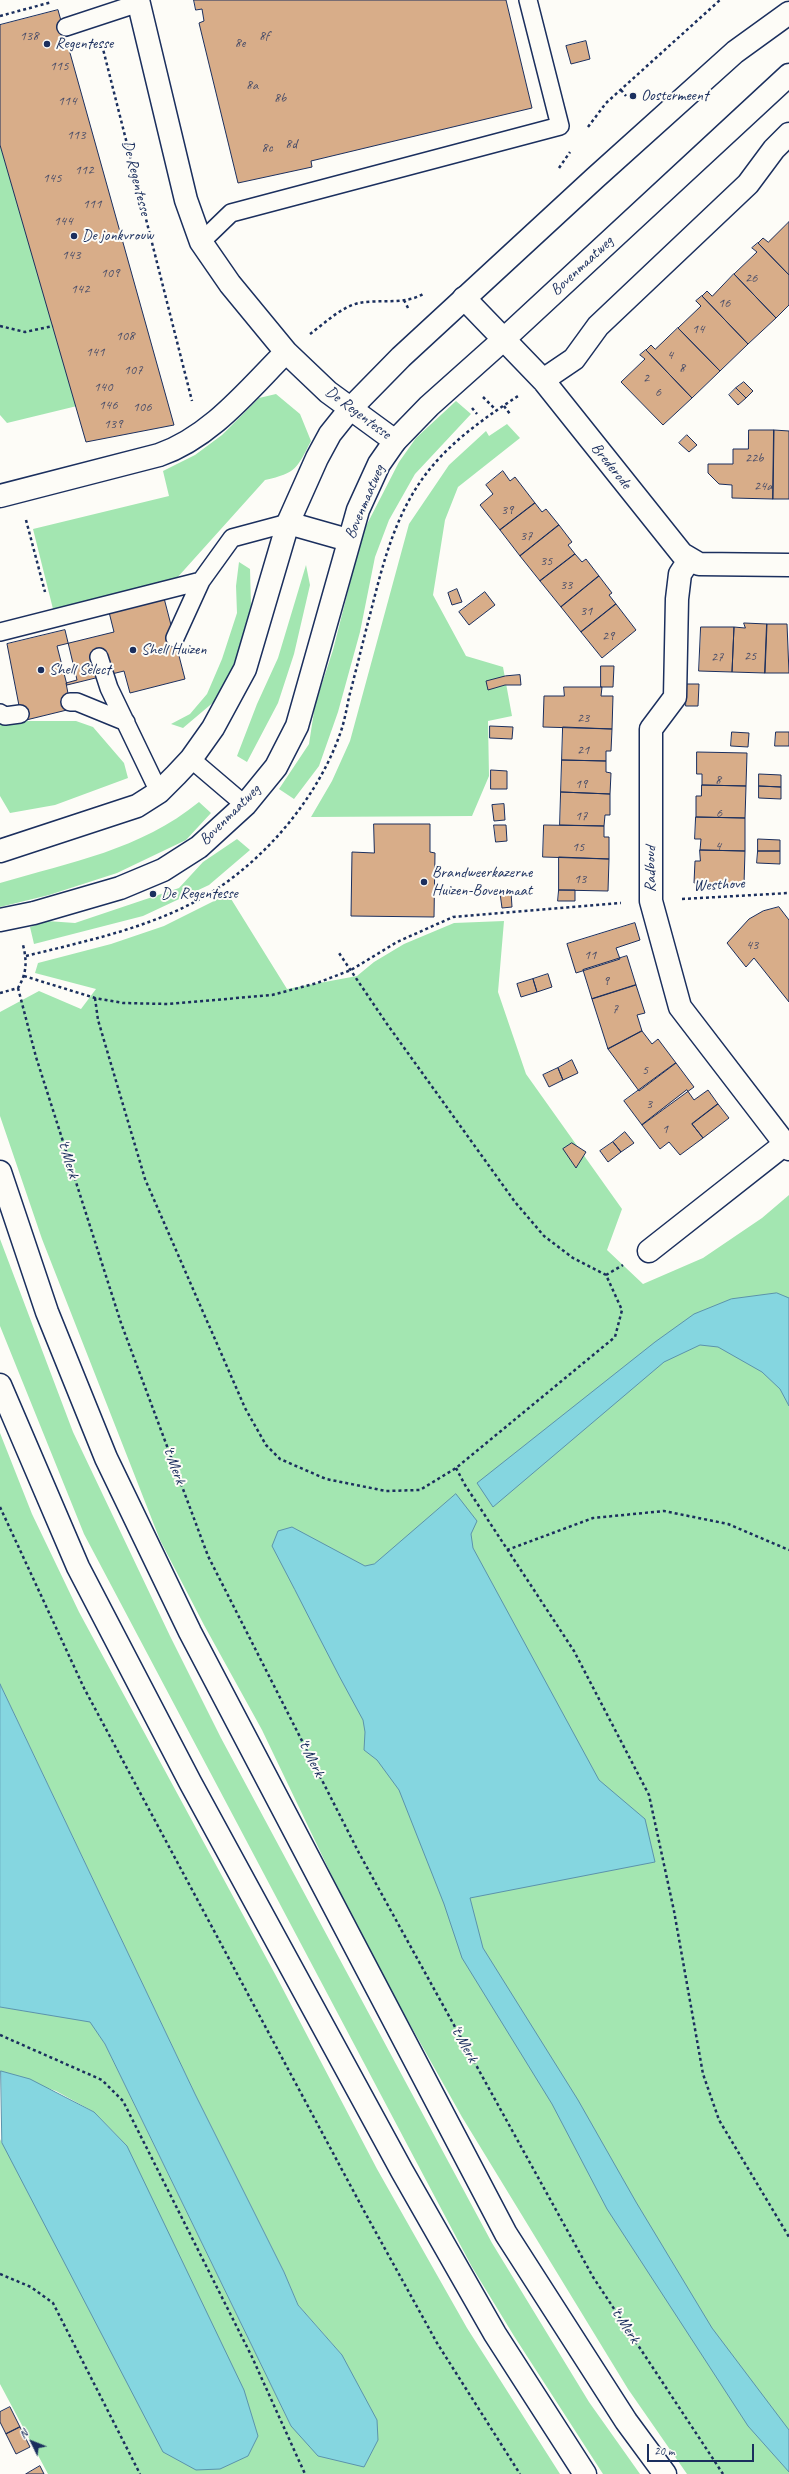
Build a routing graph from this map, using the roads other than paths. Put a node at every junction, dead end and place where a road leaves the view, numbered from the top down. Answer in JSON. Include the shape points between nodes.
{"nodes":[{"id":1,"x":528,"y":0,"type":"edge"},
{"id":2,"x":138,"y":2,"type":"edge"},
{"id":3,"x":789,"y":13,"type":"edge"},
{"id":4,"x":66,"y":27,"type":"dead end"},
{"id":5,"x":789,"y":75,"type":"edge"},
{"id":6,"x":789,"y":134,"type":"edge"},
{"id":7,"x":201,"y":242,"type":"junction"},
{"id":8,"x":464,"y":298,"type":"junction"},
{"id":9,"x":504,"y":339,"type":"junction"},
{"id":10,"x":286,"y":352,"type":"junction"},
{"id":11,"x":543,"y":380,"type":"junction"},
{"id":12,"x":350,"y":409,"type":"junction"},
{"id":13,"x":395,"y":441,"type":"junction"},
{"id":14,"x":10,"y":493,"type":"edge"},
{"id":15,"x":288,"y":522,"type":"junction"},
{"id":16,"x":348,"y":540,"type":"junction"},
{"id":17,"x":689,"y":560,"type":"junction"},
{"id":18,"x":789,"y":565,"type":"edge"},
{"id":19,"x":201,"y":581,"type":"junction"},
{"id":20,"x":0,"y":632,"type":"edge"},
{"id":21,"x":174,"y":638,"type":"dead end"},
{"id":22,"x":100,"y":657,"type":"dead end"},
{"id":23,"x":70,"y":702,"type":"dead end"},
{"id":24,"x":0,"y":713,"type":"edge"},
{"id":25,"x":20,"y":714,"type":"dead end"},
{"id":26,"x":126,"y":722,"type":"junction"},
{"id":27,"x":191,"y":759,"type":"junction"},
{"id":28,"x":158,"y":792,"type":"junction"},
{"id":29,"x":245,"y":805,"type":"junction"},
{"id":30,"x":0,"y":851,"type":"edge"},
{"id":31,"x":0,"y":920,"type":"edge"},
{"id":32,"x":787,"y":1146,"type":"edge"},
{"id":33,"x":0,"y":1172,"type":"edge"},
{"id":34,"x":649,"y":1251,"type":"dead end"},
{"id":35,"x":0,"y":1385,"type":"edge"},
{"id":36,"x":584,"y":2474,"type":"edge"},
{"id":37,"x":665,"y":2474,"type":"edge"}],
"edges":[{"from":1,"to":7,"type":"lane","via":[[560,126],[231,213]]},
{"from":2,"to":4,"type":"lane","name":"De Regentesse"},
{"from":2,"to":7,"type":"street","name":"De Regentesse","via":[[186,200]]},
{"from":3,"to":8,"type":"street","via":[[735,52]]},
{"from":5,"to":9,"type":"street","name":"Bovenmaatweg"},
{"from":6,"to":11,"type":"street","via":[[774,149],[748,184],[598,326],[574,358]]},
{"from":7,"to":10,"type":"street","name":"De Regentesse","via":[[230,284]]},
{"from":8,"to":9,"type":"street","name":"Brederode"},
{"from":8,"to":12,"type":"street"},
{"from":9,"to":11,"type":"street","name":"Brederode"},
{"from":9,"to":13,"type":"street","name":"Bovenmaatweg","via":[[429,406]]},
{"from":10,"to":12,"type":"street","name":"De Regentesse"},
{"from":10,"to":14,"type":"street","via":[[209,427],[184,445],[159,455]]},
{"from":11,"to":17,"type":"street","name":"Brederode"},
{"from":12,"to":13,"type":"street","name":"De Regentesse"},
{"from":12,"to":15,"type":"street","via":[[330,434]]},
{"from":13,"to":16,"type":"street","name":"Bovenmaatweg","via":[[379,464],[358,510]]},
{"from":15,"to":16,"type":"street"},
{"from":15,"to":19,"type":"lane","via":[[232,538]]},
{"from":15,"to":27,"type":"street","via":[[245,669],[232,696]]},
{"from":16,"to":29,"type":"street","name":"Bovenmaatweg","via":[[297,726],[276,767]]},
{"from":17,"to":18,"type":"street","via":[[714,565]]},
{"from":17,"to":32,"type":"street","name":"Radboud","via":[[680,574],[677,599],[675,697],[651,728],[651,901],[680,1007]]},
{"from":19,"to":20,"type":"lane"},
{"from":19,"to":21,"type":"lane"},
{"from":22,"to":26,"type":"lane","via":[[109,688]]},
{"from":23,"to":26,"type":"lane","via":[[77,702]]},
{"from":24,"to":25,"type":"lane","via":[[5,716]]},
{"from":26,"to":28,"type":"lane"},
{"from":27,"to":28,"type":"street"},
{"from":27,"to":29,"type":"lane"},
{"from":28,"to":30,"type":"street","via":[[137,806]]},
{"from":29,"to":31,"type":"street","name":"Bovenmaatweg","via":[[198,847],[158,872],[113,890]]},
{"from":32,"to":34,"type":"street"},
{"from":33,"to":37,"type":"street","via":[[47,1312],[106,1458],[190,1632],[506,2234],[626,2421]]},
{"from":35,"to":36,"type":"street","via":[[78,1566],[190,1782],[402,2172],[495,2334]]}]}
